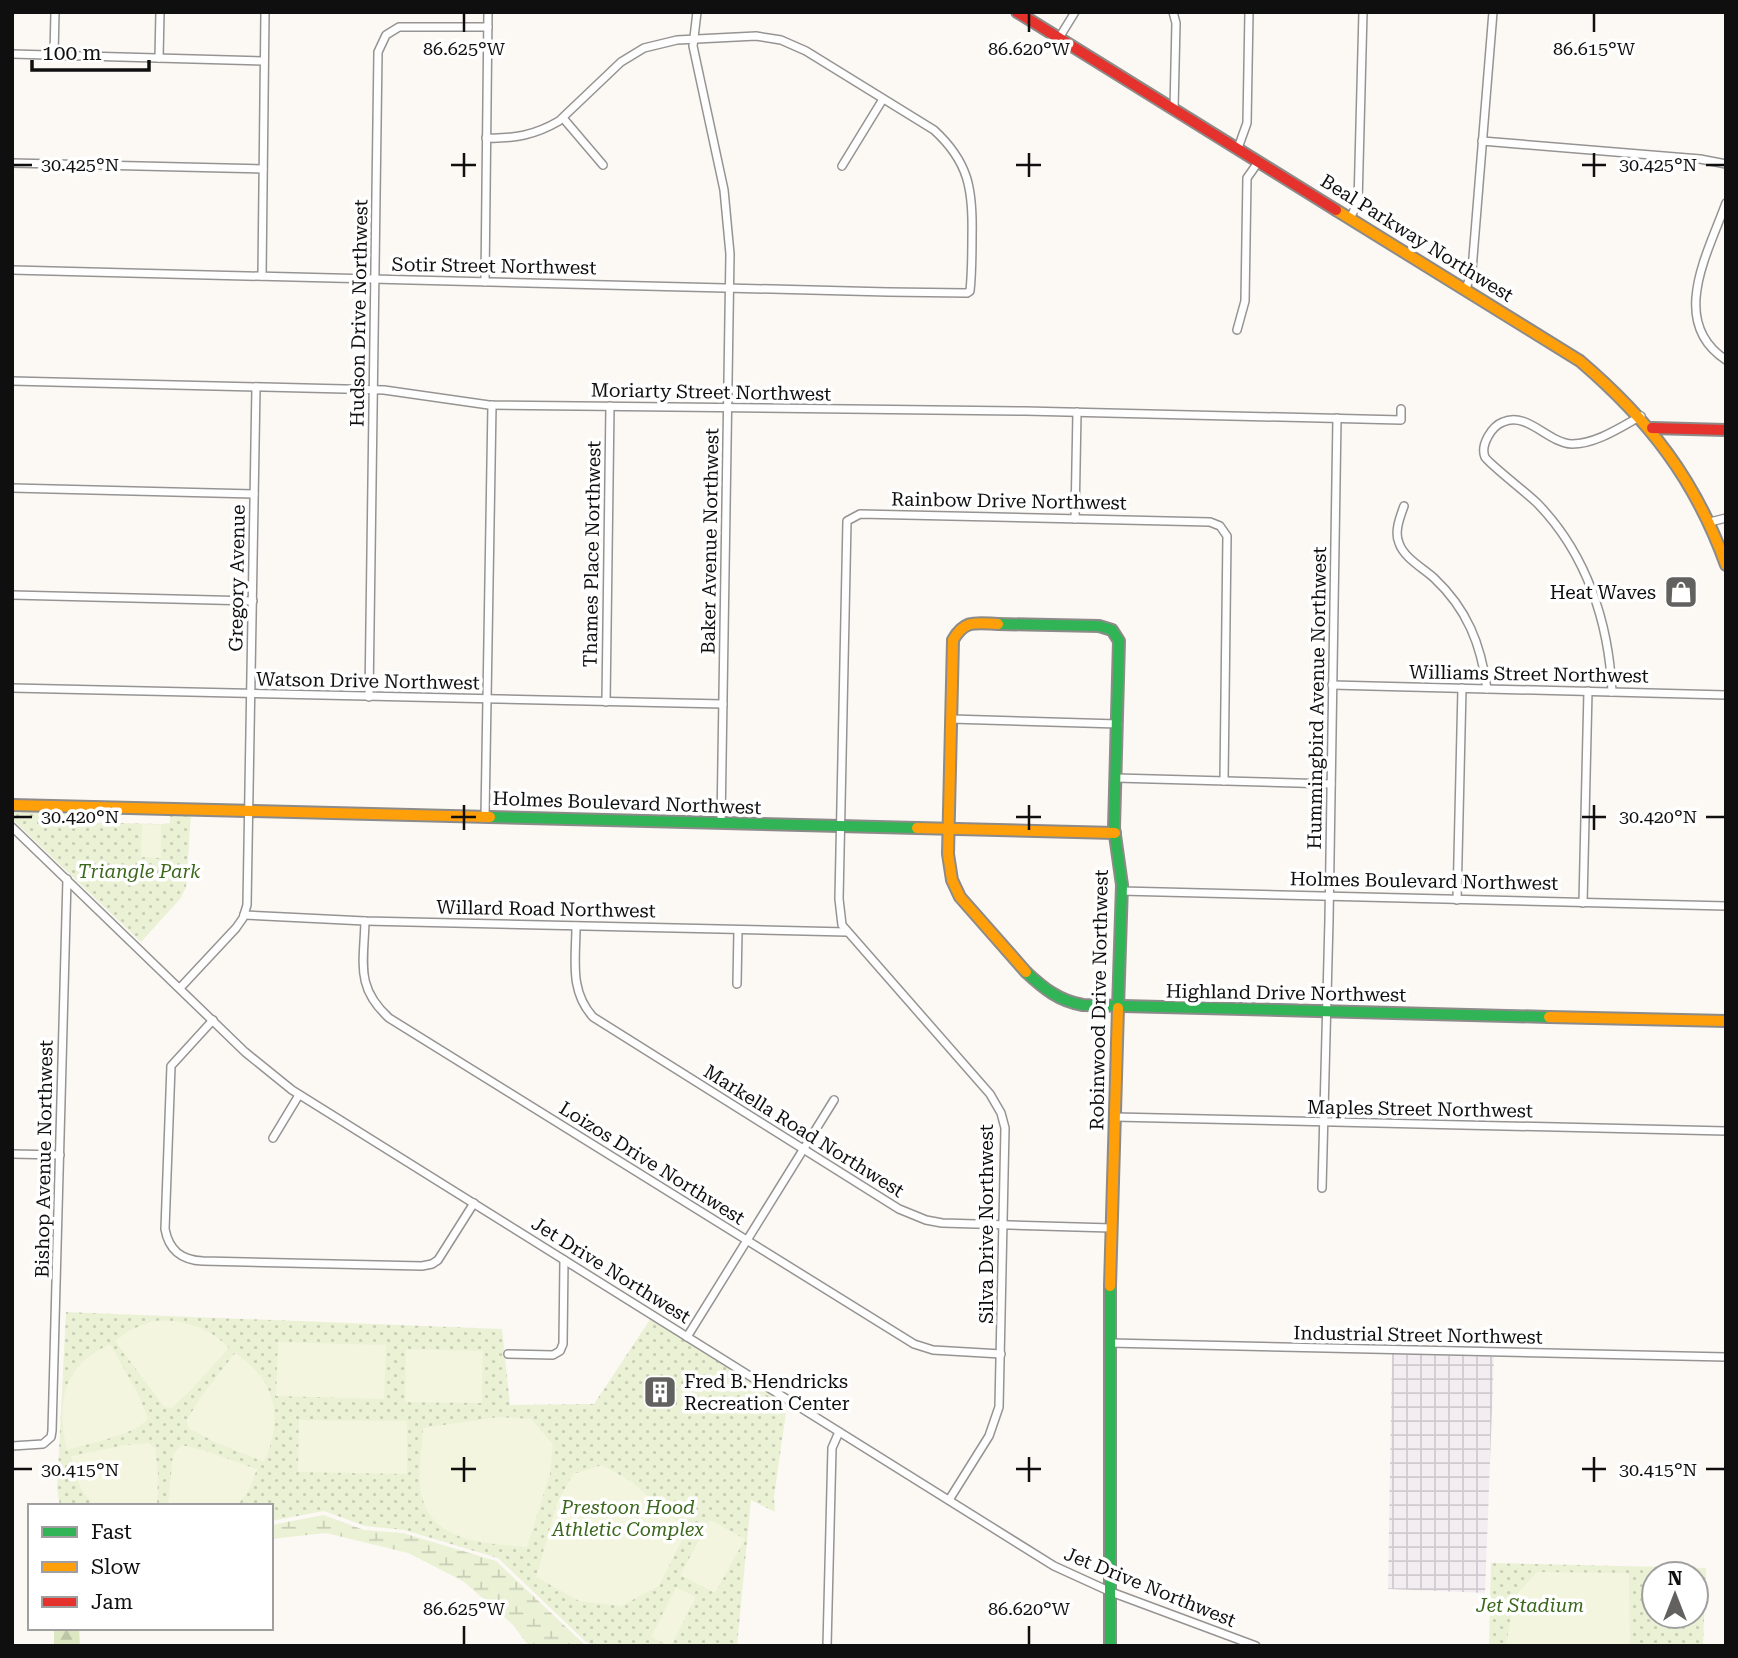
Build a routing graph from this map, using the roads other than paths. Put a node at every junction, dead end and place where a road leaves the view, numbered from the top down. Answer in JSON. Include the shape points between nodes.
{"nodes":[{"id":1,"x":55,"y":12,"type":"edge"},
{"id":2,"x":160,"y":12,"type":"edge"},
{"id":3,"x":265,"y":12,"type":"edge"},
{"id":4,"x":488,"y":12,"type":"edge"},
{"id":5,"x":697,"y":12,"type":"edge"},
{"id":6,"x":1017,"y":12,"type":"edge"},
{"id":7,"x":1075,"y":12,"type":"edge"},
{"id":8,"x":1172,"y":12,"type":"edge"},
{"id":9,"x":1249,"y":12,"type":"edge"},
{"id":10,"x":1363,"y":12,"type":"edge"},
{"id":11,"x":1493,"y":12,"type":"edge"},
{"id":12,"x":488,"y":27,"type":"junction"},
{"id":13,"x":1059,"y":38,"type":"junction"},
{"id":14,"x":693,"y":39,"type":"junction"},
{"id":15,"x":12,"y":54,"type":"edge"},
{"id":16,"x":54,"y":55,"type":"junction"},
{"id":17,"x":159,"y":58,"type":"junction"},
{"id":18,"x":264,"y":61,"type":"junction"},
{"id":19,"x":883,"y":99,"type":"junction"},
{"id":20,"x":1174,"y":109,"type":"junction"},
{"id":21,"x":563,"y":118,"type":"junction"},
{"id":22,"x":486,"y":138,"type":"junction"},
{"id":23,"x":1482,"y":141,"type":"junction"},
{"id":24,"x":1238,"y":149,"type":"junction"},
{"id":25,"x":1259,"y":161,"type":"junction"},
{"id":26,"x":12,"y":163,"type":"edge"},
{"id":27,"x":1726,"y":164,"type":"edge"},
{"id":28,"x":603,"y":165,"type":"dead end"},
{"id":29,"x":842,"y":166,"type":"dead end"},
{"id":30,"x":263,"y":169,"type":"junction"},
{"id":31,"x":1726,"y":203,"type":"edge"},
{"id":32,"x":1350,"y":218,"type":"junction"},
{"id":33,"x":12,"y":270,"type":"edge"},
{"id":34,"x":262,"y":276,"type":"junction"},
{"id":35,"x":375,"y":279,"type":"junction"},
{"id":36,"x":485,"y":282,"type":"junction"},
{"id":37,"x":730,"y":288,"type":"junction"},
{"id":38,"x":1466,"y":289,"type":"junction"},
{"id":39,"x":1237,"y":330,"type":"dead end"},
{"id":40,"x":1726,"y":360,"type":"edge"},
{"id":41,"x":12,"y":381,"type":"edge"},
{"id":42,"x":256,"y":387,"type":"junction"},
{"id":43,"x":374,"y":390,"type":"junction"},
{"id":44,"x":492,"y":405,"type":"junction"},
{"id":45,"x":611,"y":406,"type":"junction"},
{"id":46,"x":728,"y":408,"type":"junction"},
{"id":47,"x":1401,"y":409,"type":"dead end"},
{"id":48,"x":1077,"y":412,"type":"junction"},
{"id":49,"x":1641,"y":416,"type":"junction"},
{"id":50,"x":1336,"y":418,"type":"junction"},
{"id":51,"x":1651,"y":428,"type":"junction"},
{"id":52,"x":1726,"y":430,"type":"edge"},
{"id":53,"x":12,"y":488,"type":"edge"},
{"id":54,"x":254,"y":494,"type":"junction"},
{"id":55,"x":1404,"y":506,"type":"dead end"},
{"id":56,"x":1726,"y":518,"type":"edge"},
{"id":57,"x":1075,"y":519,"type":"junction"},
{"id":58,"x":1710,"y":522,"type":"junction"},
{"id":59,"x":1726,"y":565,"type":"edge"},
{"id":60,"x":12,"y":595,"type":"edge"},
{"id":61,"x":253,"y":601,"type":"junction"},
{"id":62,"x":1332,"y":685,"type":"junction"},
{"id":63,"x":12,"y":688,"type":"edge"},
{"id":64,"x":1462,"y":688,"type":"junction"},
{"id":65,"x":1487,"y":689,"type":"junction"},
{"id":66,"x":1588,"y":691,"type":"junction"},
{"id":67,"x":1612,"y":692,"type":"junction"},
{"id":68,"x":251,"y":694,"type":"junction"},
{"id":69,"x":1726,"y":695,"type":"edge"},
{"id":70,"x":369,"y":697,"type":"junction"},
{"id":71,"x":487,"y":700,"type":"junction"},
{"id":72,"x":606,"y":702,"type":"junction"},
{"id":73,"x":723,"y":704,"type":"junction"},
{"id":74,"x":951,"y":719,"type":"junction"},
{"id":75,"x":1118,"y":724,"type":"junction"},
{"id":76,"x":1116,"y":778,"type":"junction"},
{"id":77,"x":1224,"y":781,"type":"junction"},
{"id":78,"x":1331,"y":784,"type":"junction"},
{"id":79,"x":12,"y":806,"type":"edge"},
{"id":80,"x":249,"y":811,"type":"junction"},
{"id":81,"x":485,"y":817,"type":"junction"},
{"id":82,"x":721,"y":823,"type":"junction"},
{"id":83,"x":12,"y":827,"type":"edge"},
{"id":84,"x":841,"y":827,"type":"junction"},
{"id":85,"x":948,"y":830,"type":"junction"},
{"id":86,"x":1115,"y":834,"type":"junction"},
{"id":87,"x":66,"y":879,"type":"junction"},
{"id":88,"x":1121,"y":891,"type":"junction"},
{"id":89,"x":1329,"y":896,"type":"junction"},
{"id":90,"x":1457,"y":900,"type":"junction"},
{"id":91,"x":1583,"y":903,"type":"junction"},
{"id":92,"x":1726,"y":906,"type":"edge"},
{"id":93,"x":244,"y":915,"type":"junction"},
{"id":94,"x":365,"y":921,"type":"junction"},
{"id":95,"x":576,"y":926,"type":"junction"},
{"id":96,"x":738,"y":930,"type":"junction"},
{"id":97,"x":847,"y":932,"type":"junction"},
{"id":98,"x":737,"y":984,"type":"dead end"},
{"id":99,"x":180,"y":988,"type":"junction"},
{"id":100,"x":1117,"y":1006,"type":"junction"},
{"id":101,"x":1327,"y":1011,"type":"junction"},
{"id":102,"x":213,"y":1020,"type":"junction"},
{"id":103,"x":1726,"y":1021,"type":"edge"},
{"id":104,"x":299,"y":1095,"type":"junction"},
{"id":105,"x":834,"y":1100,"type":"dead end"},
{"id":106,"x":1115,"y":1117,"type":"junction"},
{"id":107,"x":1324,"y":1122,"type":"junction"},
{"id":108,"x":1726,"y":1131,"type":"edge"},
{"id":109,"x":273,"y":1138,"type":"dead end"},
{"id":110,"x":803,"y":1149,"type":"junction"},
{"id":111,"x":12,"y":1154,"type":"edge"},
{"id":112,"x":60,"y":1155,"type":"junction"},
{"id":113,"x":1322,"y":1188,"type":"dead end"},
{"id":114,"x":474,"y":1203,"type":"junction"},
{"id":115,"x":1004,"y":1225,"type":"junction"},
{"id":116,"x":1111,"y":1228,"type":"junction"},
{"id":117,"x":747,"y":1241,"type":"junction"},
{"id":118,"x":564,"y":1260,"type":"junction"},
{"id":119,"x":687,"y":1337,"type":"junction"},
{"id":120,"x":1110,"y":1343,"type":"junction"},
{"id":121,"x":508,"y":1354,"type":"dead end"},
{"id":122,"x":1001,"y":1354,"type":"junction"},
{"id":123,"x":1726,"y":1357,"type":"edge"},
{"id":124,"x":839,"y":1432,"type":"junction"},
{"id":125,"x":12,"y":1446,"type":"edge"},
{"id":126,"x":949,"y":1500,"type":"junction"},
{"id":127,"x":1111,"y":1591,"type":"junction"},
{"id":128,"x":827,"y":1646,"type":"edge"},
{"id":129,"x":1110,"y":1646,"type":"edge"},
{"id":130,"x":1256,"y":1646,"type":"edge"}],
"edges":[{"from":1,"to":16,"type":"street"},
{"from":2,"to":17,"type":"street"},
{"from":3,"to":18,"type":"street"},
{"from":4,"to":12,"type":"street"},
{"from":5,"to":14,"type":"street","name":"Baker Avenue Northwest"},
{"from":6,"to":13,"type":"street","name":"Beal Parkway Northwest"},
{"from":7,"to":13,"type":"street"},
{"from":8,"to":20,"type":"street","via":[[1176,23]]},
{"from":9,"to":24,"type":"street","via":[[1247,123]]},
{"from":10,"to":32,"type":"street","via":[[1358,203]]},
{"from":11,"to":23,"type":"street"},
{"from":12,"to":22,"type":"street"},
{"from":12,"to":35,"type":"street","name":"Hudson Drive Northwest","via":[[399,27],[380,44]]},
{"from":13,"to":20,"type":"street","name":"Beal Parkway Northwest"},
{"from":14,"to":19,"type":"street","via":[[755,36],[781,40]]},
{"from":14,"to":21,"type":"street","via":[[656,44],[633,54]]},
{"from":14,"to":37,"type":"street","name":"Baker Avenue Northwest","via":[[728,211]]},
{"from":15,"to":16,"type":"street"},
{"from":16,"to":17,"type":"street"},
{"from":17,"to":18,"type":"street"},
{"from":18,"to":30,"type":"street"},
{"from":19,"to":29,"type":"street"},
{"from":19,"to":37,"type":"street","name":"Sotir Street Northwest","via":[[934,130],[964,167],[972,205],[967,293]]},
{"from":20,"to":24,"type":"street","name":"Beal Parkway Northwest"},
{"from":21,"to":22,"type":"street","via":[[531,135]]},
{"from":21,"to":28,"type":"street"},
{"from":22,"to":36,"type":"street"},
{"from":23,"to":27,"type":"street"},
{"from":23,"to":38,"type":"street","via":[[1472,270]]},
{"from":24,"to":25,"type":"street","name":"Beal Parkway Northwest"},
{"from":25,"to":32,"type":"street","name":"Beal Parkway Northwest"},
{"from":25,"to":39,"type":"street","via":[[1247,178],[1245,301]]},
{"from":26,"to":30,"type":"street"},
{"from":30,"to":34,"type":"street"},
{"from":31,"to":40,"type":"street","via":[[1696,286],[1694,305],[1707,344]]},
{"from":32,"to":38,"type":"street","name":"Beal Parkway Northwest"},
{"from":33,"to":34,"type":"street","name":"Sotir Street Northwest"},
{"from":34,"to":35,"type":"street","name":"Sotir Street Northwest"},
{"from":35,"to":36,"type":"street","name":"Sotir Street Northwest"},
{"from":35,"to":43,"type":"street","name":"Hudson Drive Northwest"},
{"from":36,"to":37,"type":"street","name":"Sotir Street Northwest"},
{"from":37,"to":46,"type":"street","name":"Baker Avenue Northwest"},
{"from":38,"to":49,"type":"street","name":"Beal Parkway Northwest","via":[[1580,361]]},
{"from":41,"to":42,"type":"street","name":"Moriarty Street Northwest"},
{"from":42,"to":43,"type":"street","name":"Moriarty Street Northwest"},
{"from":42,"to":54,"type":"street","name":"Gregory Avenue"},
{"from":43,"to":44,"type":"street","name":"Moriarty Street Northwest"},
{"from":43,"to":70,"type":"street","name":"Hudson Drive Northwest"},
{"from":44,"to":45,"type":"street","name":"Moriarty Street Northwest"},
{"from":44,"to":71,"type":"street"},
{"from":45,"to":46,"type":"street","name":"Moriarty Street Northwest"},
{"from":45,"to":72,"type":"street","name":"Thames Place Northwest"},
{"from":46,"to":48,"type":"street","name":"Moriarty Street Northwest"},
{"from":46,"to":73,"type":"street","name":"Baker Avenue Northwest"},
{"from":47,"to":50,"type":"street","name":"Moriarty Street Northwest","via":[[1401,419]]},
{"from":48,"to":50,"type":"street","name":"Moriarty Street Northwest"},
{"from":48,"to":57,"type":"street"},
{"from":49,"to":51,"type":"street","name":"Beal Parkway Northwest"},
{"from":49,"to":67,"type":"street","via":[[1607,434],[1572,444],[1522,421],[1506,420],[1494,428],[1484,447],[1486,459],[1551,518],[1584,571],[1603,625]]},
{"from":50,"to":62,"type":"street","name":"Hummingbird Avenue Northwest"},
{"from":51,"to":52,"type":"street"},
{"from":51,"to":58,"type":"street","name":"Beal Parkway Northwest"},
{"from":53,"to":54,"type":"street"},
{"from":54,"to":61,"type":"street","name":"Gregory Avenue"},
{"from":55,"to":65,"type":"street","via":[[1398,541],[1464,612],[1480,650]]},
{"from":56,"to":58,"type":"street"},
{"from":57,"to":77,"type":"street","name":"Rainbow Drive Northwest","via":[[1210,522],[1225,532]]},
{"from":57,"to":84,"type":"street","name":"Rainbow Drive Northwest","via":[[860,514],[847,521]]},
{"from":58,"to":59,"type":"street","name":"Beal Parkway Northwest"},
{"from":60,"to":61,"type":"street"},
{"from":61,"to":68,"type":"street","name":"Gregory Avenue"},
{"from":62,"to":64,"type":"street","name":"Williams Street Northwest"},
{"from":62,"to":78,"type":"street","name":"Hummingbird Avenue Northwest"},
{"from":63,"to":68,"type":"street","name":"Watson Drive Northwest"},
{"from":64,"to":65,"type":"street","name":"Williams Street Northwest"},
{"from":64,"to":90,"type":"street"},
{"from":65,"to":66,"type":"street","name":"Williams Street Northwest"},
{"from":66,"to":67,"type":"street","name":"Williams Street Northwest"},
{"from":66,"to":91,"type":"street"},
{"from":67,"to":69,"type":"street","name":"Williams Street Northwest"},
{"from":68,"to":70,"type":"street","name":"Watson Drive Northwest"},
{"from":68,"to":80,"type":"street","name":"Gregory Avenue"},
{"from":70,"to":71,"type":"street","name":"Watson Drive Northwest"},
{"from":71,"to":72,"type":"street","name":"Watson Drive Northwest"},
{"from":71,"to":81,"type":"street"},
{"from":72,"to":73,"type":"street","name":"Watson Drive Northwest"},
{"from":73,"to":82,"type":"street","name":"Baker Avenue Northwest"},
{"from":74,"to":75,"type":"street"},
{"from":74,"to":75,"type":"street","name":"Robinwood Drive Northwest","via":[[953,640],[960,628],[970,624],[1086,626],[1106,627],[1119,641]]},
{"from":74,"to":85,"type":"street","name":"Robinwood Drive Northwest"},
{"from":75,"to":76,"type":"street","name":"Robinwood Drive Northwest"},
{"from":76,"to":77,"type":"street"},
{"from":76,"to":86,"type":"street","name":"Robinwood Drive Northwest"},
{"from":77,"to":78,"type":"street"},
{"from":78,"to":89,"type":"street","name":"Hummingbird Avenue Northwest"},
{"from":79,"to":80,"type":"street","name":"Holmes Boulevard Northwest"},
{"from":80,"to":81,"type":"street","name":"Holmes Boulevard Northwest"},
{"from":80,"to":93,"type":"street","name":"Gregory Avenue"},
{"from":81,"to":82,"type":"street","name":"Holmes Boulevard Northwest"},
{"from":82,"to":84,"type":"street","name":"Holmes Boulevard Northwest"},
{"from":83,"to":87,"type":"street","name":"Jet Drive Northwest"},
{"from":84,"to":85,"type":"street","name":"Holmes Boulevard Northwest"},
{"from":84,"to":97,"type":"street","name":"Silva Drive Northwest","via":[[839,900]]},
{"from":85,"to":86,"type":"street","name":"Holmes Boulevard Northwest"},
{"from":85,"to":100,"type":"street","name":"Highland Drive Northwest","via":[[949,867],[960,897],[1036,984],[1064,1001]]},
{"from":86,"to":88,"type":"street","name":"Robinwood Drive Northwest"},
{"from":87,"to":99,"type":"street","name":"Jet Drive Northwest"},
{"from":87,"to":112,"type":"street","name":"Bishop Avenue Northwest"},
{"from":88,"to":89,"type":"street","name":"Holmes Boulevard Northwest"},
{"from":88,"to":100,"type":"street","name":"Robinwood Drive Northwest"},
{"from":89,"to":90,"type":"street","name":"Holmes Boulevard Northwest"},
{"from":89,"to":101,"type":"street","name":"Hummingbird Avenue Northwest"},
{"from":90,"to":91,"type":"street","name":"Holmes Boulevard Northwest"},
{"from":91,"to":92,"type":"street","name":"Holmes Boulevard Northwest"},
{"from":93,"to":94,"type":"street","name":"Willard Road Northwest"},
{"from":93,"to":99,"type":"street"},
{"from":94,"to":95,"type":"street","name":"Willard Road Northwest"},
{"from":94,"to":117,"type":"street","name":"Loizos Drive Northwest","via":[[366,984],[370,999],[389,1018]]},
{"from":95,"to":96,"type":"street","name":"Willard Road Northwest"},
{"from":95,"to":110,"type":"street","name":"Markella Road Northwest","via":[[575,980],[578,995],[593,1017]]},
{"from":96,"to":97,"type":"street","name":"Willard Road Northwest"},
{"from":96,"to":98,"type":"street"},
{"from":97,"to":115,"type":"street","name":"Silva Drive Northwest","via":[[995,1101],[1005,1128]]},
{"from":99,"to":102,"type":"street","name":"Jet Drive Northwest"},
{"from":100,"to":101,"type":"street","name":"Highland Drive Northwest"},
{"from":100,"to":106,"type":"street","name":"Robinwood Drive Northwest"},
{"from":101,"to":103,"type":"street","name":"Highland Drive Northwest"},
{"from":101,"to":107,"type":"street","name":"Hummingbird Avenue Northwest"},
{"from":102,"to":104,"type":"street","name":"Jet Drive Northwest"},
{"from":102,"to":114,"type":"street","via":[[171,1066],[165,1229],[170,1244],[182,1257],[422,1266],[438,1260]]},
{"from":104,"to":109,"type":"street"},
{"from":104,"to":114,"type":"street","name":"Jet Drive Northwest"},
{"from":105,"to":110,"type":"street"},
{"from":106,"to":107,"type":"street","name":"Maples Street Northwest"},
{"from":106,"to":116,"type":"street","name":"Robinwood Drive Northwest"},
{"from":107,"to":108,"type":"street","name":"Maples Street Northwest"},
{"from":107,"to":113,"type":"street","name":"Hummingbird Avenue Northwest"},
{"from":110,"to":115,"type":"street","name":"Markella Road Northwest","via":[[909,1214],[942,1223]]},
{"from":110,"to":117,"type":"street"},
{"from":111,"to":112,"type":"street"},
{"from":112,"to":125,"type":"street","name":"Bishop Avenue Northwest","via":[[53,1424],[50,1438],[43,1444]]},
{"from":114,"to":118,"type":"street","name":"Jet Drive Northwest"},
{"from":115,"to":116,"type":"street","name":"Markella Road Northwest"},
{"from":115,"to":122,"type":"street","name":"Silva Drive Northwest"},
{"from":116,"to":120,"type":"street","name":"Robinwood Drive Northwest"},
{"from":117,"to":119,"type":"street"},
{"from":117,"to":122,"type":"street","name":"Loizos Drive Northwest","via":[[914,1344],[933,1350]]},
{"from":118,"to":119,"type":"street","name":"Jet Drive Northwest"},
{"from":118,"to":121,"type":"street","via":[[560,1351],[553,1355]]},
{"from":119,"to":124,"type":"street","name":"Jet Drive Northwest"},
{"from":120,"to":123,"type":"street","name":"Industrial Street Northwest"},
{"from":120,"to":127,"type":"street","name":"Robinwood Drive Northwest"},
{"from":122,"to":126,"type":"street","name":"Silva Drive Northwest","via":[[999,1407],[991,1431]]},
{"from":124,"to":126,"type":"street","name":"Jet Drive Northwest"},
{"from":124,"to":128,"type":"street","via":[[832,1448]]},
{"from":126,"to":127,"type":"street","name":"Jet Drive Northwest","via":[[1054,1566]]},
{"from":127,"to":129,"type":"street","name":"Robinwood Drive Northwest"},
{"from":127,"to":130,"type":"street","name":"Jet Drive Northwest"}]}
